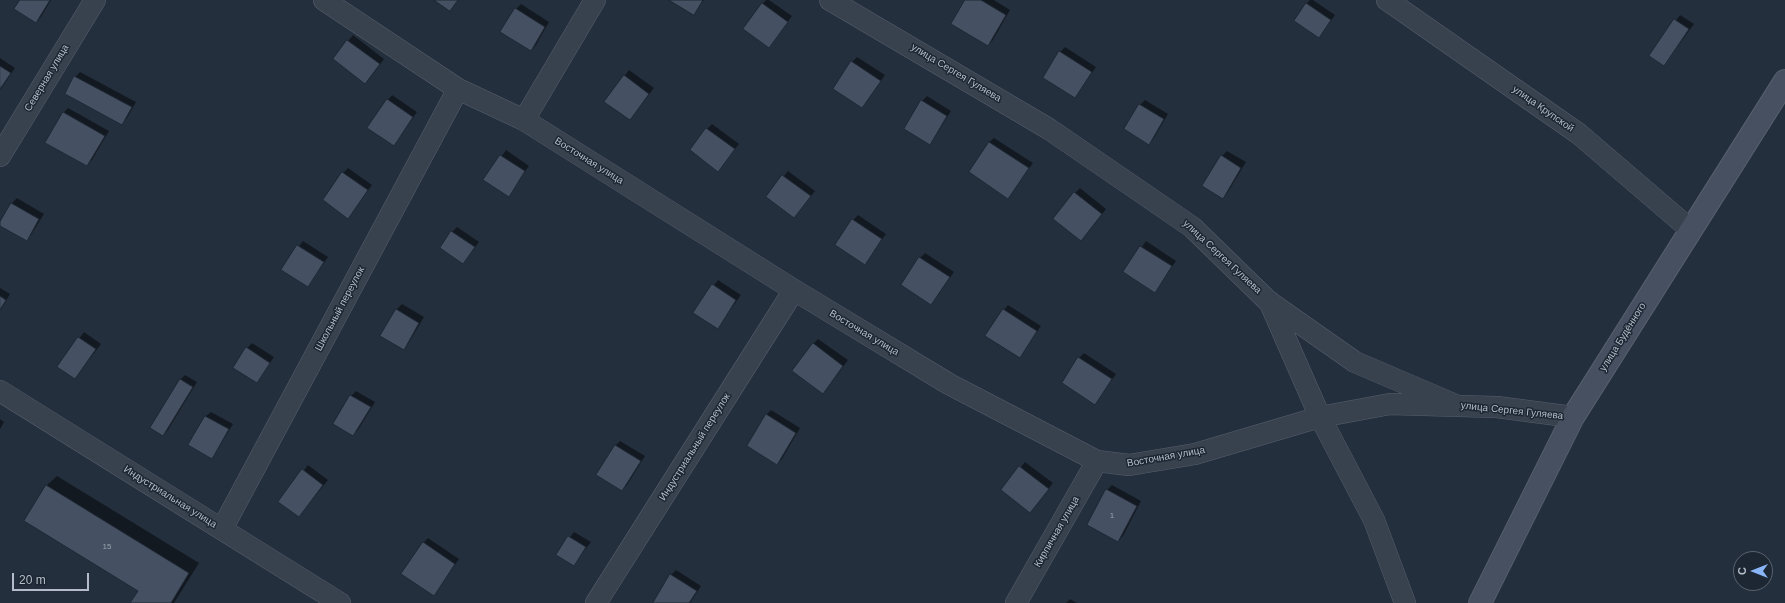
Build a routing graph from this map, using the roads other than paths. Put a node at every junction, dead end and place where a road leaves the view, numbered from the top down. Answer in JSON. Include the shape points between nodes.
{"nodes":[{"id":1,"x":94,"y":0,"type":"edge"},
{"id":2,"x":324,"y":0,"type":"edge"},
{"id":3,"x":595,"y":0,"type":"edge"},
{"id":4,"x":830,"y":0,"type":"edge"},
{"id":5,"x":1387,"y":0,"type":"edge"},
{"id":6,"x":1785,"y":81,"type":"edge"},
{"id":7,"x":458,"y":89,"type":"junction"},
{"id":8,"x":524,"y":120,"type":"junction"},
{"id":9,"x":0,"y":156,"type":"edge"},
{"id":10,"x":1691,"y":230,"type":"junction"},
{"id":11,"x":794,"y":290,"type":"junction"},
{"id":12,"x":1268,"y":301,"type":"junction"},
{"id":13,"x":0,"y":391,"type":"edge"},
{"id":14,"x":1458,"y":406,"type":"junction"},
{"id":15,"x":1320,"y":417,"type":"junction"},
{"id":16,"x":1572,"y":417,"type":"junction"},
{"id":17,"x":1097,"y":461,"type":"junction"},
{"id":18,"x":222,"y":529,"type":"junction"},
{"id":19,"x":340,"y":603,"type":"edge"},
{"id":20,"x":596,"y":603,"type":"edge"},
{"id":21,"x":1016,"y":603,"type":"edge"},
{"id":22,"x":1405,"y":603,"type":"edge"},
{"id":23,"x":1480,"y":603,"type":"edge"}],
"edges":[{"from":1,"to":9,"type":"street","name":"Северная улица"},
{"from":2,"to":7,"type":"street","name":"Восточная улица"},
{"from":3,"to":8,"type":"street"},
{"from":4,"to":12,"type":"street","name":"улица Сергея Гуляева","via":[[1049,129],[1192,227]]},
{"from":5,"to":10,"type":"street","name":"улица Крупской","via":[[1579,134]]},
{"from":6,"to":10,"type":"street","name":"улица Будённого"},
{"from":7,"to":8,"type":"street","name":"Восточная улица"},
{"from":7,"to":18,"type":"street","name":"Школьный переулок"},
{"from":8,"to":11,"type":"street","name":"Восточная улица"},
{"from":10,"to":16,"type":"street","name":"улица Будённого"},
{"from":11,"to":17,"type":"street","name":"Восточная улица","via":[[949,384]]},
{"from":11,"to":20,"type":"street","name":"Индустриальный переулок"},
{"from":12,"to":14,"type":"street","name":"улица Сергея Гуляева","via":[[1355,362]]},
{"from":12,"to":15,"type":"street"},
{"from":13,"to":18,"type":"street","name":"Индустриальная улица"},
{"from":14,"to":15,"type":"street","name":"Восточная улица","via":[[1390,404]]},
{"from":14,"to":16,"type":"street","name":"улица Сергея Гуляева","via":[[1497,407]]},
{"from":15,"to":17,"type":"street","name":"Восточная улица","via":[[1195,454],[1129,465]]},
{"from":15,"to":22,"type":"street","via":[[1374,520]]},
{"from":16,"to":23,"type":"street","name":"улица Будённого"},
{"from":17,"to":21,"type":"street","name":"Кирпичная улица"},
{"from":18,"to":19,"type":"street","name":"Индустриальная улица"}]}
